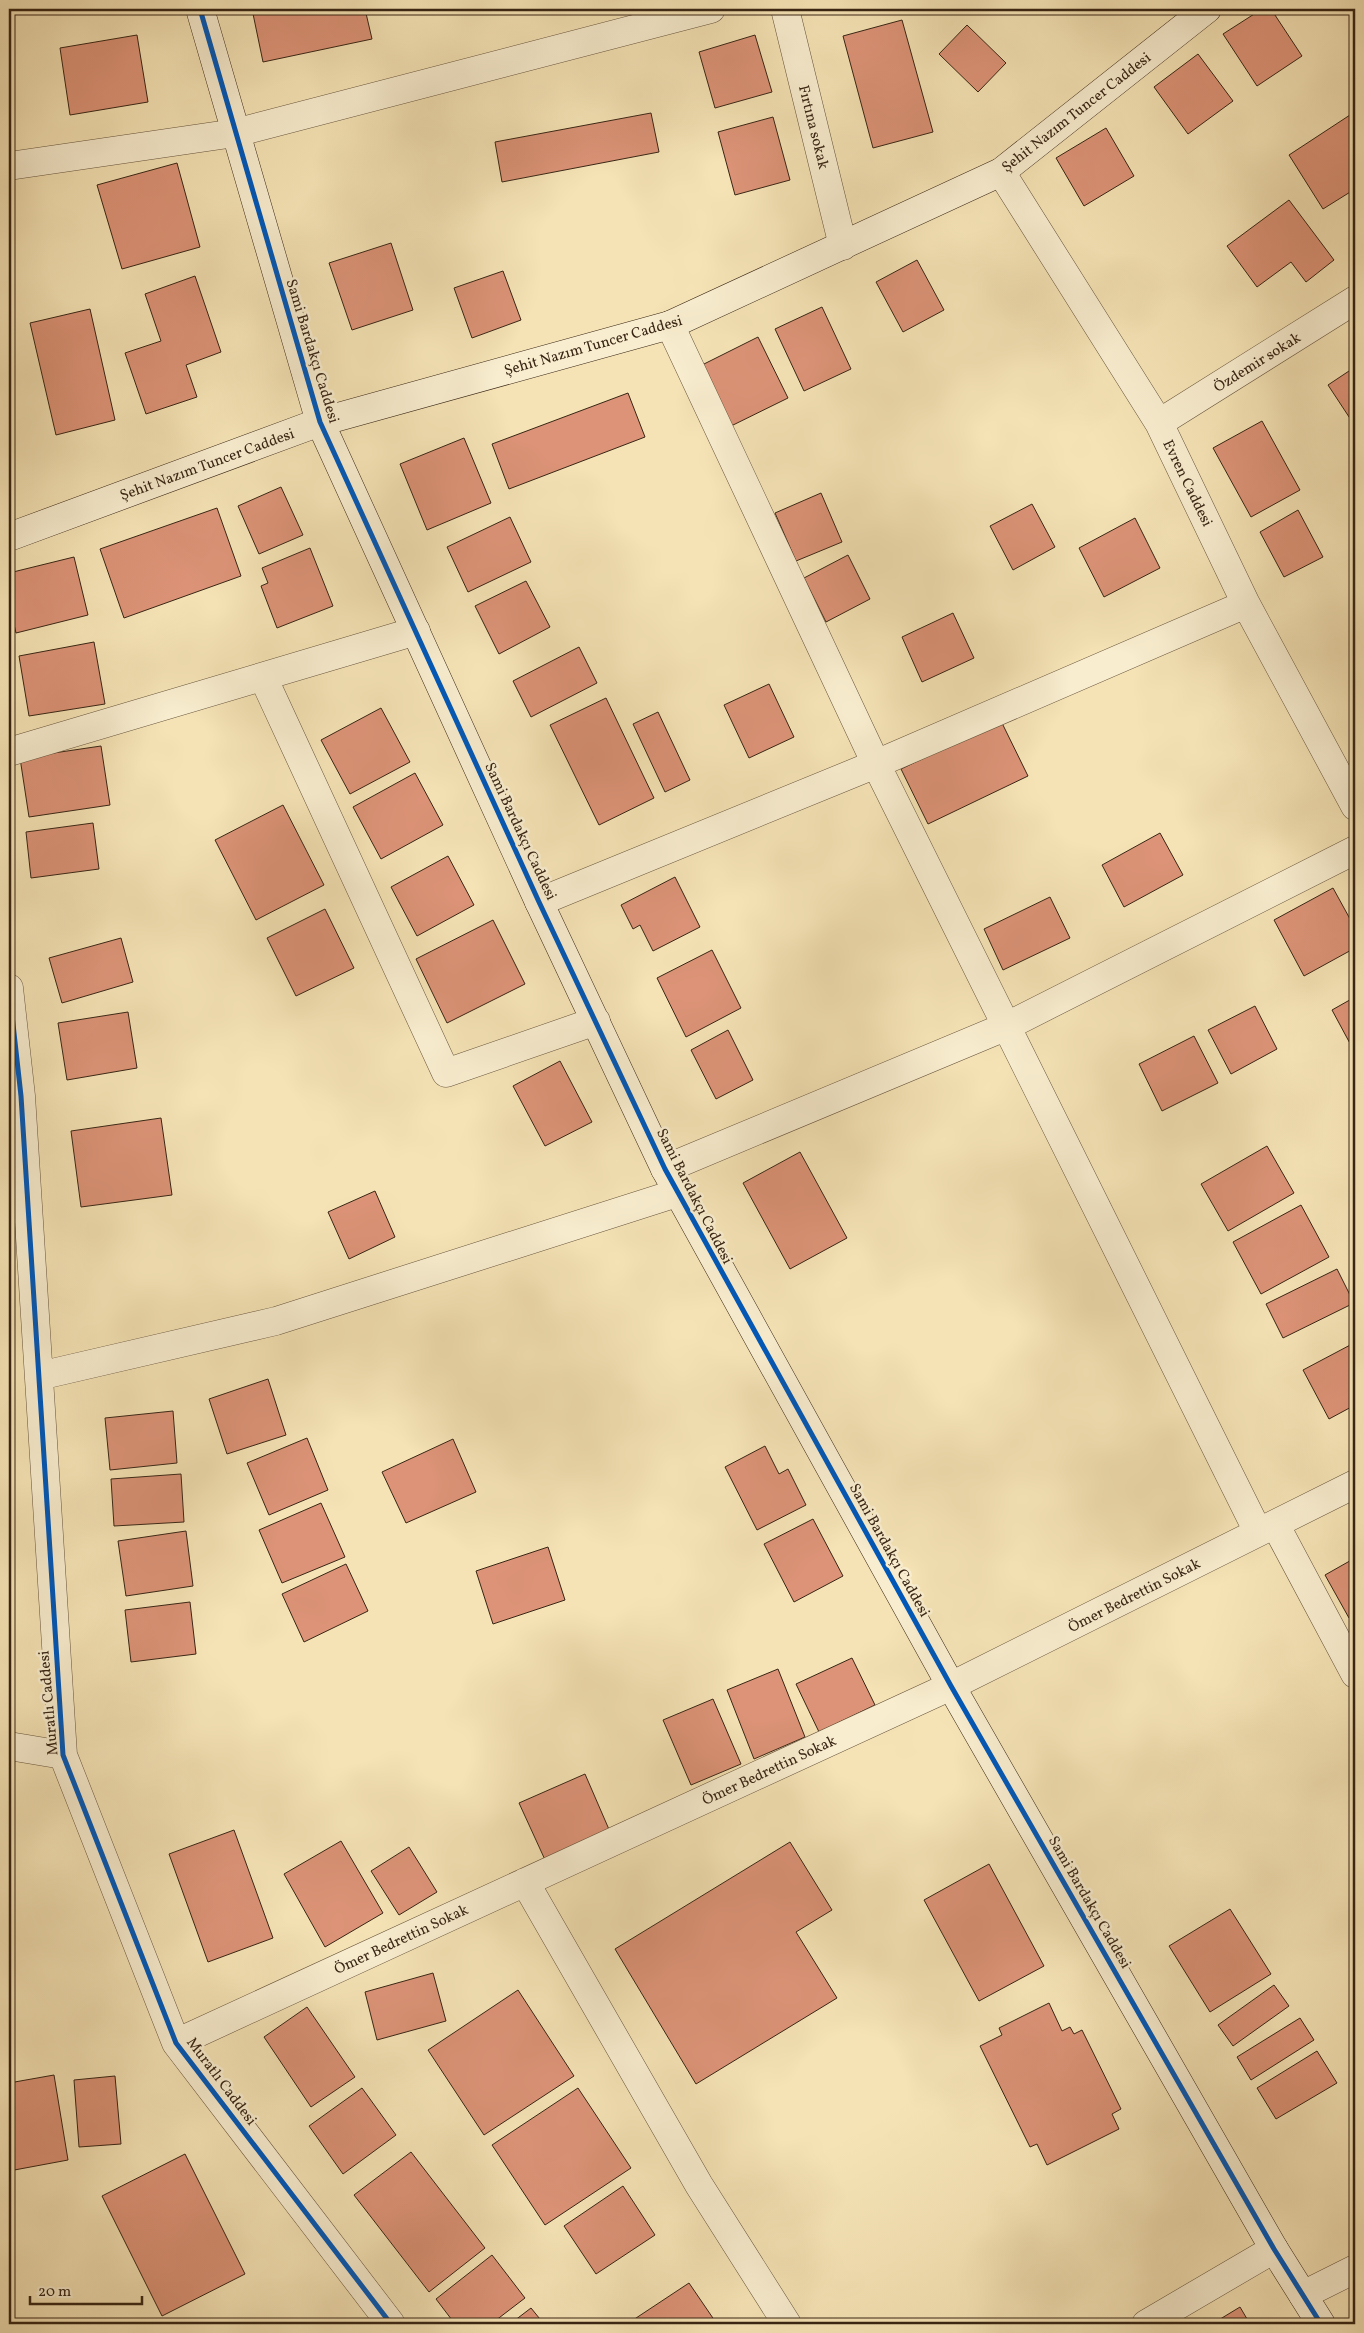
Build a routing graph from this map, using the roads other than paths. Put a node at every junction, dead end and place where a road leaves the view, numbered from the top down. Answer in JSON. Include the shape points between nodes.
{"nodes":[{"id":1,"x":200,"y":9,"type":"edge"},
{"id":2,"x":711,"y":9,"type":"edge"},
{"id":3,"x":785,"y":9,"type":"edge"},
{"id":4,"x":1207,"y":9,"type":"edge"},
{"id":5,"x":235,"y":133,"type":"junction"},
{"id":6,"x":9,"y":166,"type":"edge"},
{"id":7,"x":1001,"y":172,"type":"junction"},
{"id":8,"x":843,"y":246,"type":"junction"},
{"id":9,"x":1355,"y":300,"type":"edge"},
{"id":10,"x":670,"y":325,"type":"junction"},
{"id":11,"x":320,"y":422,"type":"junction"},
{"id":12,"x":1159,"y":423,"type":"junction"},
{"id":13,"x":9,"y":537,"type":"edge"},
{"id":14,"x":1246,"y":604,"type":"junction"},
{"id":15,"x":416,"y":631,"type":"junction"},
{"id":16,"x":263,"y":677,"type":"junction"},
{"id":17,"x":9,"y":752,"type":"edge"},
{"id":18,"x":876,"y":764,"type":"junction"},
{"id":19,"x":1355,"y":806,"type":"edge"},
{"id":20,"x":1355,"y":850,"type":"edge"},
{"id":21,"x":539,"y":902,"type":"junction"},
{"id":22,"x":9,"y":988,"type":"edge"},
{"id":23,"x":596,"y":1021,"type":"junction"},
{"id":24,"x":1006,"y":1026,"type":"junction"},
{"id":25,"x":671,"y":1181,"type":"junction"},
{"id":26,"x":39,"y":1376,"type":"junction"},
{"id":27,"x":1355,"y":1484,"type":"edge"},
{"id":28,"x":1267,"y":1528,"type":"junction"},
{"id":29,"x":1355,"y":1674,"type":"edge"},
{"id":30,"x":951,"y":1686,"type":"junction"},
{"id":31,"x":9,"y":1746,"type":"edge"},
{"id":32,"x":63,"y":1755,"type":"junction"},
{"id":33,"x":525,"y":1882,"type":"junction"},
{"id":34,"x":176,"y":2043,"type":"junction"},
{"id":35,"x":1274,"y":2249,"type":"junction"},
{"id":36,"x":1355,"y":2269,"type":"edge"},
{"id":37,"x":1303,"y":2296,"type":"junction"},
{"id":38,"x":390,"y":2324,"type":"edge"},
{"id":39,"x":787,"y":2324,"type":"edge"},
{"id":40,"x":1146,"y":2324,"type":"edge"},
{"id":41,"x":1321,"y":2324,"type":"edge"}],
"edges":[{"from":1,"to":5,"type":"street","name":"Sami Bardakçı Caddesi"},
{"from":2,"to":5,"type":"street"},
{"from":3,"to":8,"type":"street","name":"Fırtına sokak"},
{"from":4,"to":7,"type":"street","name":"Şehit Nazım Tuncer Caddesi"},
{"from":5,"to":6,"type":"street"},
{"from":5,"to":11,"type":"street","name":"Sami Bardakçı Caddesi"},
{"from":7,"to":8,"type":"street","name":"Şehit Nazım Tuncer Caddesi"},
{"from":7,"to":12,"type":"street","name":"Evren Caddesi"},
{"from":8,"to":10,"type":"street","name":"Şehit Nazım Tuncer Caddesi"},
{"from":9,"to":12,"type":"street","name":"Özdemir sokak"},
{"from":10,"to":11,"type":"street","name":"Şehit Nazım Tuncer Caddesi"},
{"from":10,"to":18,"type":"street"},
{"from":11,"to":13,"type":"street","name":"Şehit Nazım Tuncer Caddesi"},
{"from":11,"to":15,"type":"street","name":"Sami Bardakçı Caddesi"},
{"from":12,"to":14,"type":"street","name":"Evren Caddesi"},
{"from":14,"to":18,"type":"street"},
{"from":14,"to":19,"type":"street","name":"Evren Caddesi"},
{"from":15,"to":16,"type":"street"},
{"from":15,"to":21,"type":"street","name":"Sami Bardakçı Caddesi"},
{"from":16,"to":17,"type":"street"},
{"from":16,"to":23,"type":"street","via":[[446,1073]]},
{"from":18,"to":21,"type":"street"},
{"from":18,"to":24,"type":"street"},
{"from":20,"to":24,"type":"street"},
{"from":21,"to":23,"type":"street","name":"Sami Bardakçı Caddesi"},
{"from":22,"to":26,"type":"street","name":"Muratlı Caddesi","via":[[21,1096]]},
{"from":23,"to":25,"type":"street","name":"Sami Bardakçı Caddesi"},
{"from":24,"to":25,"type":"street"},
{"from":24,"to":28,"type":"street"},
{"from":25,"to":26,"type":"street","via":[[276,1320]]},
{"from":25,"to":30,"type":"street","name":"Sami Bardakçı Caddesi"},
{"from":26,"to":32,"type":"street","name":"Muratlı Caddesi"},
{"from":27,"to":28,"type":"street","name":"Ömer Bedrettin Sokak"},
{"from":28,"to":29,"type":"street"},
{"from":28,"to":30,"type":"street","name":"Ömer Bedrettin Sokak"},
{"from":30,"to":33,"type":"street","name":"Ömer Bedrettin Sokak"},
{"from":30,"to":35,"type":"street","name":"Sami Bardakçı Caddesi"},
{"from":31,"to":32,"type":"street"},
{"from":32,"to":34,"type":"street","name":"Muratlı Caddesi"},
{"from":33,"to":34,"type":"street","name":"Ömer Bedrettin Sokak"},
{"from":33,"to":39,"type":"street","via":[[699,2185]]},
{"from":34,"to":38,"type":"street","name":"Muratlı Caddesi"},
{"from":35,"to":37,"type":"street","name":"Sami Bardakçı Caddesi"},
{"from":35,"to":40,"type":"street"},
{"from":36,"to":37,"type":"street"},
{"from":37,"to":41,"type":"street","name":"Sami Bardakçı Caddesi"}]}
